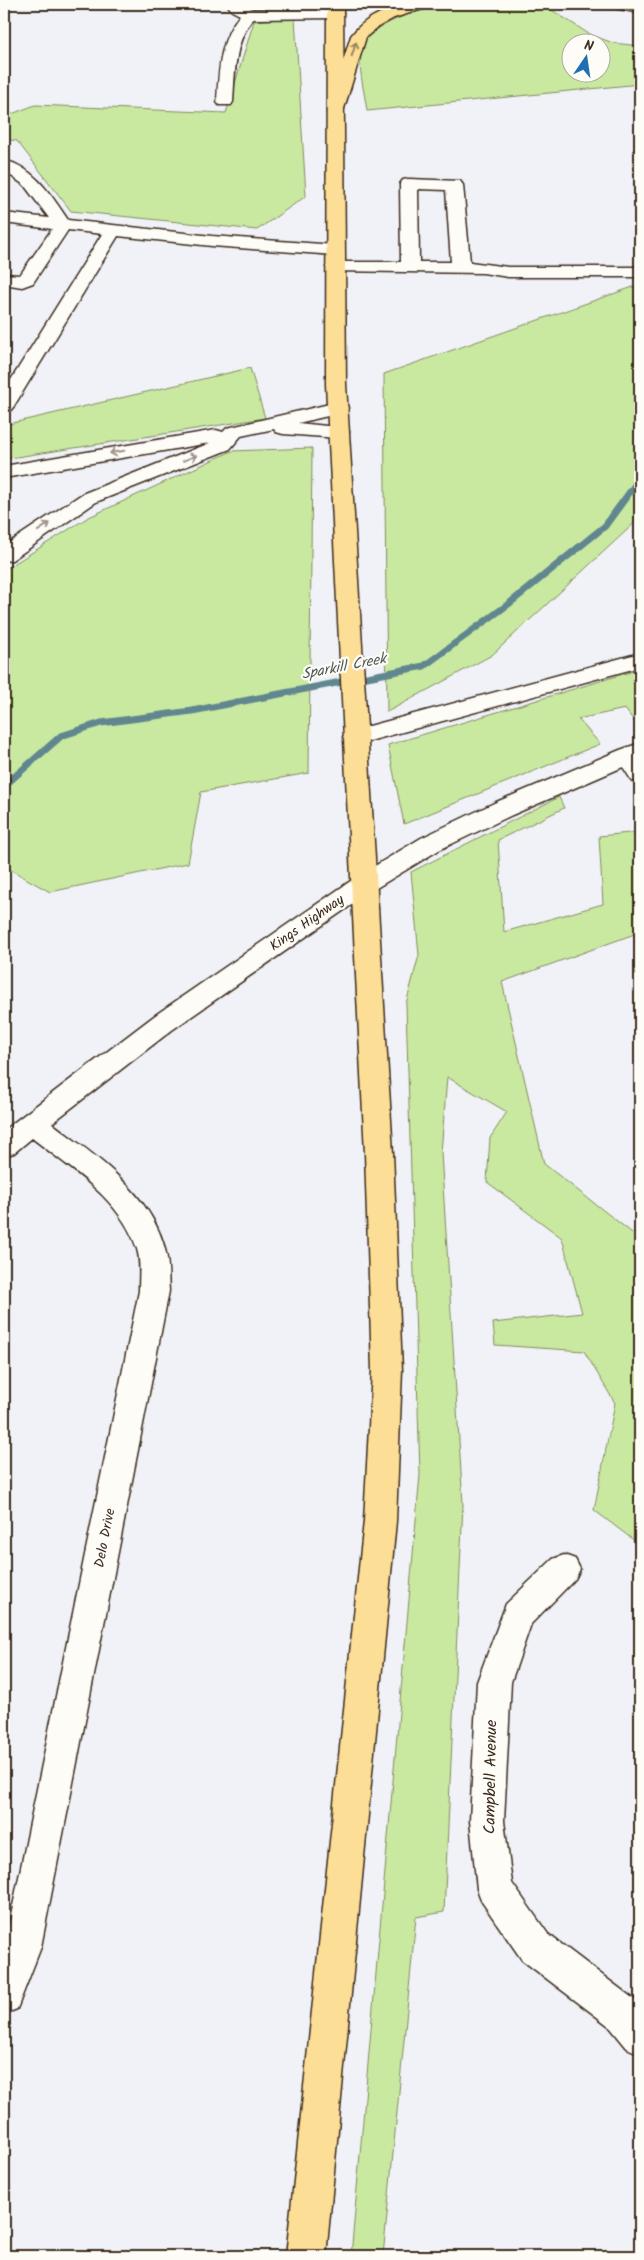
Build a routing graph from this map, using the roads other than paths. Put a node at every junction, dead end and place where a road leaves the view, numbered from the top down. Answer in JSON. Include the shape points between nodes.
{"nodes":[{"id":1,"x":235,"y":4,"type":"edge"},
{"id":2,"x":424,"y":4,"type":"edge"},
{"id":3,"x":614,"y":4,"type":"edge"},
{"id":4,"x":335,"y":8,"type":"edge"},
{"id":5,"x":640,"y":8,"type":"edge"},
{"id":6,"x":249,"y":14,"type":"junction"},
{"id":7,"x":225,"y":102,"type":"dead end"},
{"id":8,"x":335,"y":112,"type":"junction"},
{"id":9,"x":4,"y":165,"type":"edge"},
{"id":10,"x":6,"y":221,"type":"edge"},
{"id":11,"x":63,"y":225,"type":"junction"},
{"id":12,"x":114,"y":230,"type":"junction"},
{"id":13,"x":335,"y":259,"type":"junction"},
{"id":14,"x":410,"y":267,"type":"junction"},
{"id":15,"x":462,"y":268,"type":"junction"},
{"id":16,"x":640,"y":272,"type":"edge"},
{"id":17,"x":4,"y":279,"type":"edge"},
{"id":18,"x":11,"y":382,"type":"edge"},
{"id":19,"x":4,"y":406,"type":"edge"},
{"id":20,"x":338,"y":420,"type":"junction"},
{"id":21,"x":234,"y":432,"type":"junction"},
{"id":22,"x":4,"y":472,"type":"edge"},
{"id":23,"x":4,"y":555,"type":"edge"},
{"id":24,"x":640,"y":660,"type":"edge"},
{"id":25,"x":355,"y":737,"type":"junction"},
{"id":26,"x":636,"y":760,"type":"edge"},
{"id":27,"x":364,"y":884,"type":"junction"},
{"id":28,"x":32,"y":1124,"type":"junction"},
{"id":29,"x":4,"y":1145,"type":"edge"},
{"id":30,"x":564,"y":1568,"type":"dead end"},
{"id":31,"x":4,"y":1996,"type":"edge"},
{"id":32,"x":640,"y":2035,"type":"edge"},
{"id":33,"x":306,"y":2256,"type":"edge"}],
"edges":[{"from":1,"to":6,"type":"street"},
{"from":8,"to":2,"type":"main road","one_way":true,"via":[[359,36],[382,19]]},
{"from":3,"to":5,"type":"main road"},
{"from":4,"to":6,"type":"street"},
{"from":4,"to":8,"type":"main road"},
{"from":6,"to":7,"type":"street","via":[[240,22],[235,34]]},
{"from":8,"to":13,"type":"main road"},
{"from":9,"to":11,"type":"street","via":[[15,168],[40,191]]},
{"from":10,"to":11,"type":"street"},
{"from":11,"to":12,"type":"street"},
{"from":11,"to":17,"type":"street","via":[[27,279]]},
{"from":12,"to":13,"type":"street"},
{"from":12,"to":18,"type":"street"},
{"from":13,"to":14,"type":"street"},
{"from":13,"to":20,"type":"main road"},
{"from":14,"to":15,"type":"street"},
{"from":14,"to":15,"type":"street","via":[[409,184],[454,185]]},
{"from":15,"to":16,"type":"street","via":[[508,272]]},
{"from":18,"to":19,"type":"street"},
{"from":20,"to":21,"type":"street"},
{"from":20,"to":25,"type":"main road"},
{"from":21,"to":22,"type":"street","one_way":true},
{"from":23,"to":21,"type":"street","one_way":true,"via":[[90,498],[223,445]]},
{"from":24,"to":25,"type":"street"},
{"from":25,"to":27,"type":"main road"},
{"from":26,"to":27,"type":"street","name":"Kings Highway","via":[[504,809],[430,844]]},
{"from":27,"to":28,"type":"street","name":"Kings Highway","via":[[163,1023]]},
{"from":27,"to":33,"type":"main road","via":[[387,1325],[384,1471]]},
{"from":28,"to":29,"type":"street","name":"Kings Highway"},
{"from":28,"to":31,"type":"street","name":"Delo Drive","via":[[102,1179],[135,1213],[152,1250],[154,1291],[23,1947]]},
{"from":30,"to":32,"type":"street","name":"Campbell Avenue","via":[[518,1615],[494,1682],[487,1821],[495,1889],[535,1947],[622,2014]]}]}
